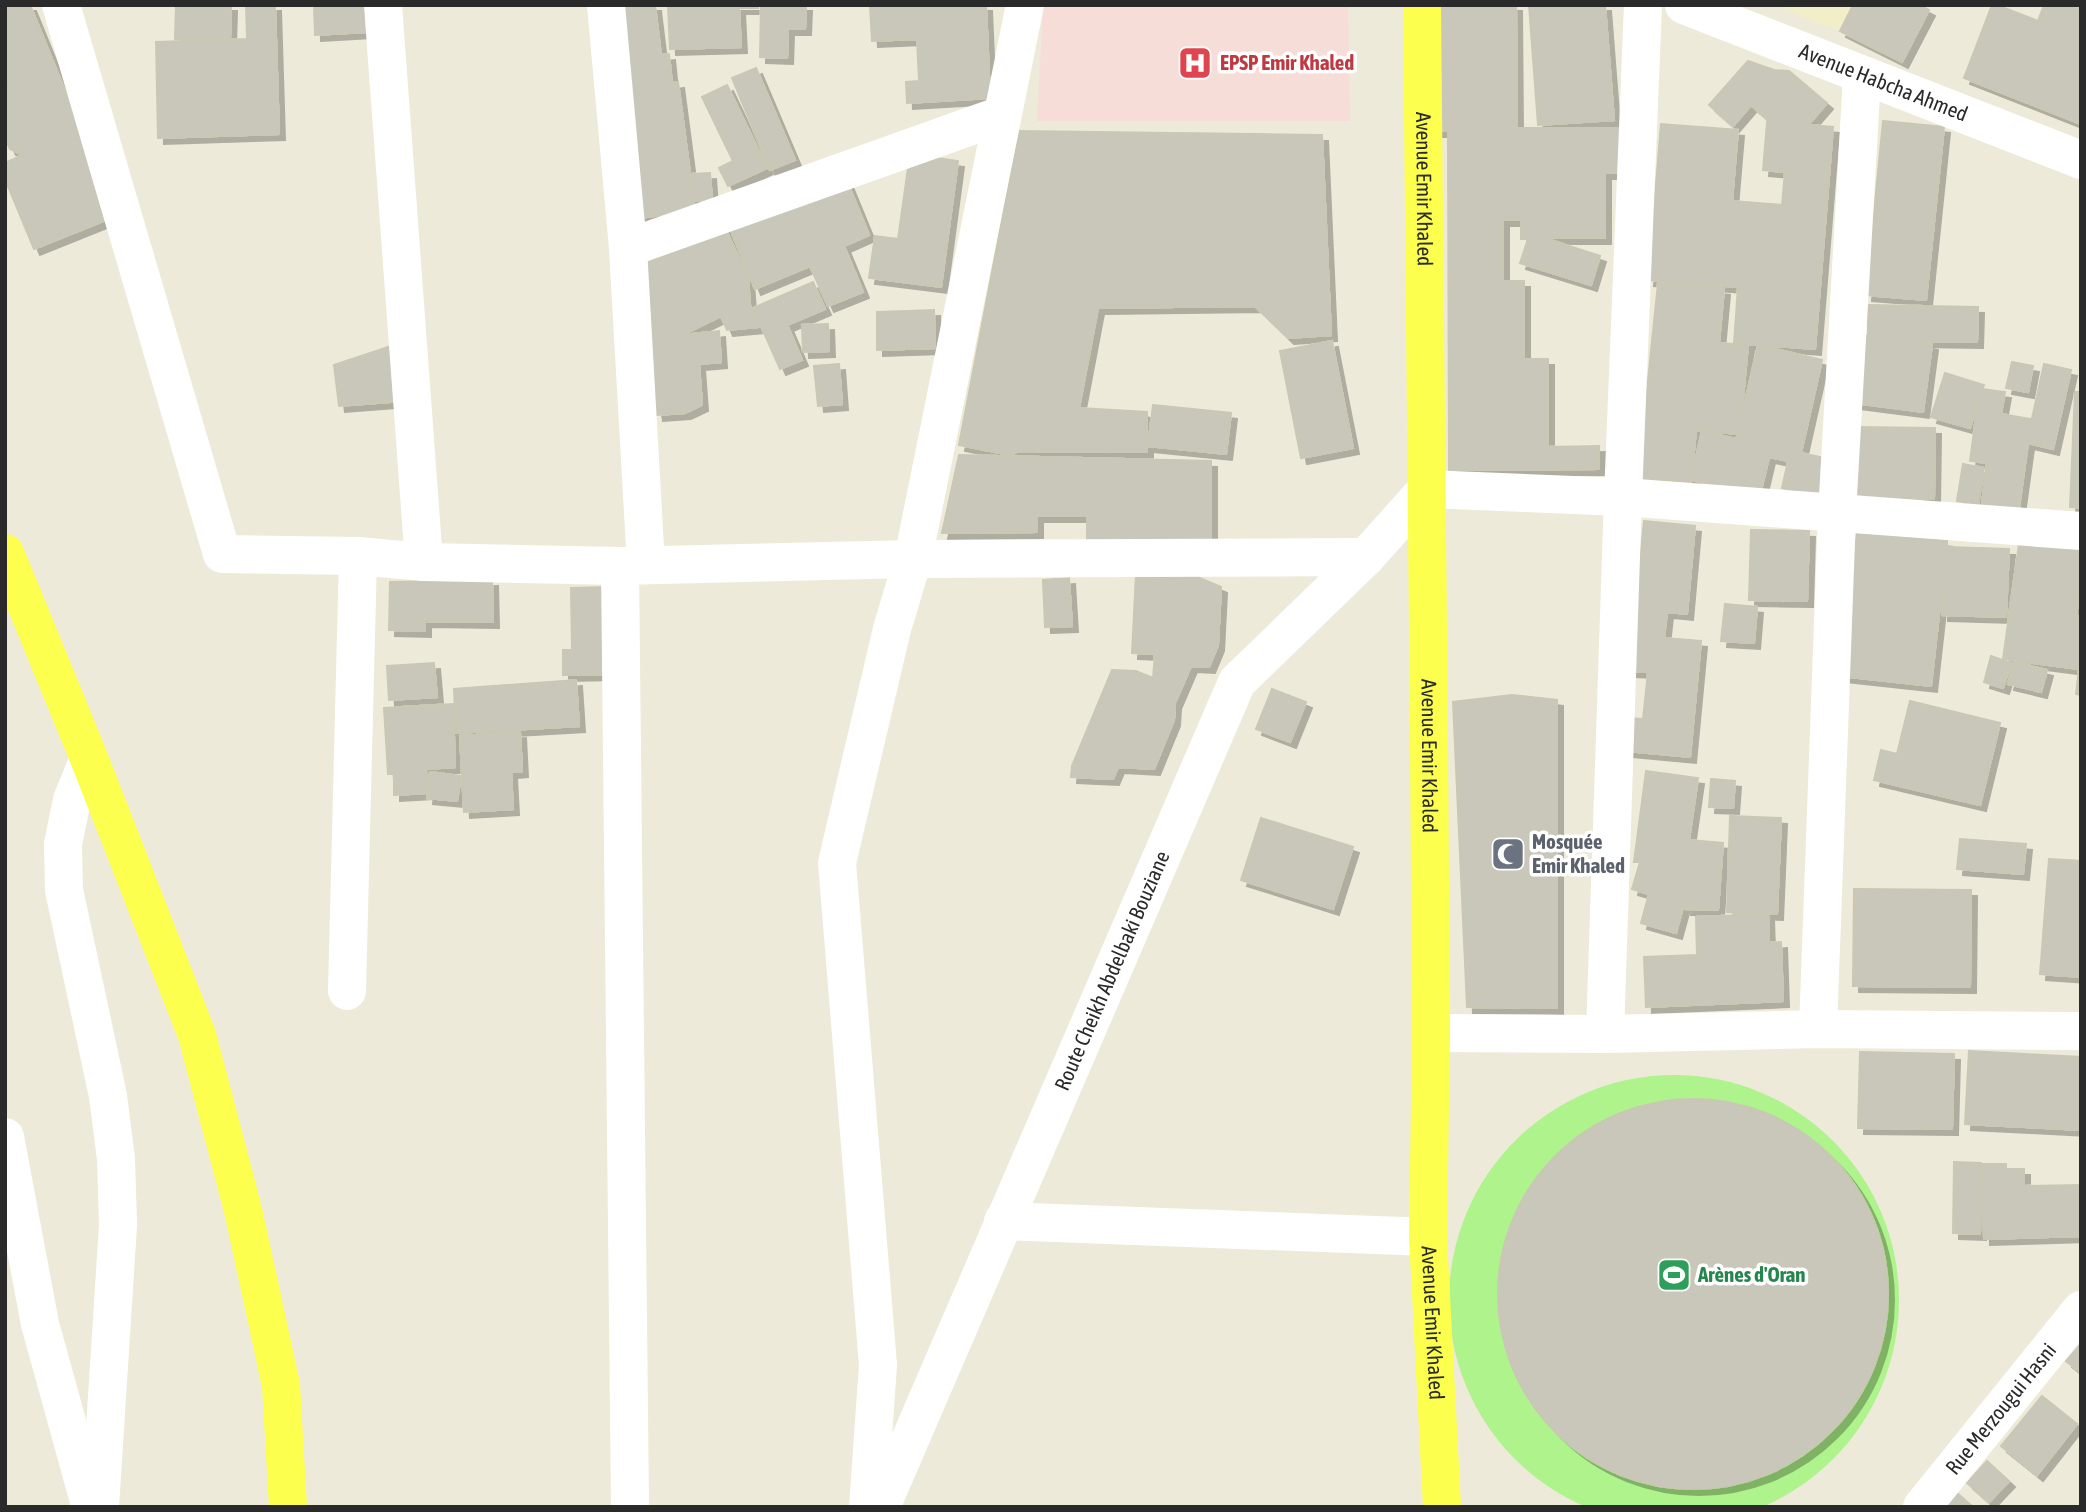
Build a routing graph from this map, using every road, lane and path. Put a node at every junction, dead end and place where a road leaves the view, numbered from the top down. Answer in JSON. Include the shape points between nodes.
{"nodes":[{"id":1,"x":61,"y":5,"type":"edge"},
{"id":2,"x":383,"y":5,"type":"edge"},
{"id":3,"x":606,"y":5,"type":"edge"},
{"id":4,"x":1025,"y":5,"type":"edge"},
{"id":5,"x":1422,"y":5,"type":"edge"},
{"id":6,"x":1643,"y":5,"type":"edge"},
{"id":7,"x":1684,"y":5,"type":"edge"},
{"id":8,"x":1862,"y":76,"type":"junction"},
{"id":9,"x":1002,"y":115,"type":"junction"},
{"id":10,"x":2081,"y":160,"type":"edge"},
{"id":11,"x":628,"y":248,"type":"junction"},
{"id":12,"x":1427,"y":489,"type":"junction"},
{"id":13,"x":1623,"y":498,"type":"junction"},
{"id":14,"x":1837,"y":514,"type":"junction"},
{"id":15,"x":2081,"y":531,"type":"edge"},
{"id":16,"x":358,"y":556,"type":"junction"},
{"id":17,"x":1366,"y":557,"type":"junction"},
{"id":18,"x":913,"y":559,"type":"junction"},
{"id":19,"x":424,"y":562,"type":"junction"},
{"id":20,"x":7,"y":563,"type":"edge"},
{"id":21,"x":633,"y":565,"type":"junction"},
{"id":22,"x":89,"y":758,"type":"junction"},
{"id":23,"x":346,"y":991,"type":"dead end"},
{"id":24,"x":1818,"y":1029,"type":"junction"},
{"id":25,"x":2081,"y":1031,"type":"edge"},
{"id":26,"x":1431,"y":1034,"type":"junction"},
{"id":27,"x":1605,"y":1034,"type":"junction"},
{"id":28,"x":5,"y":1137,"type":"edge"},
{"id":29,"x":1003,"y":1221,"type":"junction"},
{"id":30,"x":1428,"y":1237,"type":"junction"},
{"id":31,"x":2081,"y":1310,"type":"edge"},
{"id":32,"x":90,"y":1507,"type":"edge"},
{"id":33,"x":100,"y":1507,"type":"edge"},
{"id":34,"x":288,"y":1507,"type":"edge"},
{"id":35,"x":630,"y":1507,"type":"edge"},
{"id":36,"x":868,"y":1507,"type":"edge"},
{"id":37,"x":881,"y":1507,"type":"edge"},
{"id":38,"x":1442,"y":1507,"type":"edge"},
{"id":39,"x":1922,"y":1507,"type":"edge"}],
"edges":[{"from":1,"to":16,"type":"street","via":[[222,554]]},
{"from":2,"to":19,"type":"street"},
{"from":3,"to":11,"type":"street"},
{"from":4,"to":9,"type":"street"},
{"from":5,"to":12,"type":"main road","name":"Avenue Emir Khaled"},
{"from":6,"to":13,"type":"street"},
{"from":7,"to":8,"type":"street","name":"Avenue Habcha Ahmed"},
{"from":8,"to":10,"type":"street","name":"Avenue Habcha Ahmed"},
{"from":8,"to":14,"type":"street"},
{"from":9,"to":11,"type":"street"},
{"from":9,"to":18,"type":"street"},
{"from":11,"to":21,"type":"street"},
{"from":12,"to":13,"type":"street"},
{"from":12,"to":17,"type":"street","name":"Route Cheikh Abdelbaki Bouziane"},
{"from":12,"to":26,"type":"main road","name":"Avenue Emir Khaled"},
{"from":13,"to":14,"type":"street"},
{"from":13,"to":27,"type":"street"},
{"from":14,"to":15,"type":"street"},
{"from":14,"to":24,"type":"street"},
{"from":16,"to":19,"type":"street"},
{"from":16,"to":23,"type":"street"},
{"from":17,"to":18,"type":"street"},
{"from":17,"to":29,"type":"street","name":"Route Cheikh Abdelbaki Bouziane","via":[[1237,682]]},
{"from":18,"to":21,"type":"street"},
{"from":18,"to":36,"type":"street","via":[[837,863],[878,1365]]},
{"from":19,"to":21,"type":"street"},
{"from":20,"to":22,"type":"main road"},
{"from":21,"to":35,"type":"street"},
{"from":22,"to":33,"type":"street","via":[[72,800],[63,844],[64,890],[108,1096],[116,1159],[118,1225]]},
{"from":22,"to":34,"type":"main road","via":[[197,1035],[243,1210],[281,1385]]},
{"from":24,"to":25,"type":"street"},
{"from":24,"to":27,"type":"street"},
{"from":26,"to":27,"type":"street"},
{"from":26,"to":30,"type":"main road","name":"Avenue Emir Khaled"},
{"from":28,"to":32,"type":"street","via":[[40,1324]]},
{"from":29,"to":30,"type":"street"},
{"from":29,"to":37,"type":"street","name":"Route Cheikh Abdelbaki Bouziane"},
{"from":30,"to":38,"type":"main road","name":"Avenue Emir Khaled"},
{"from":31,"to":39,"type":"street","name":"Rue Merzougui Hasni"}]}
